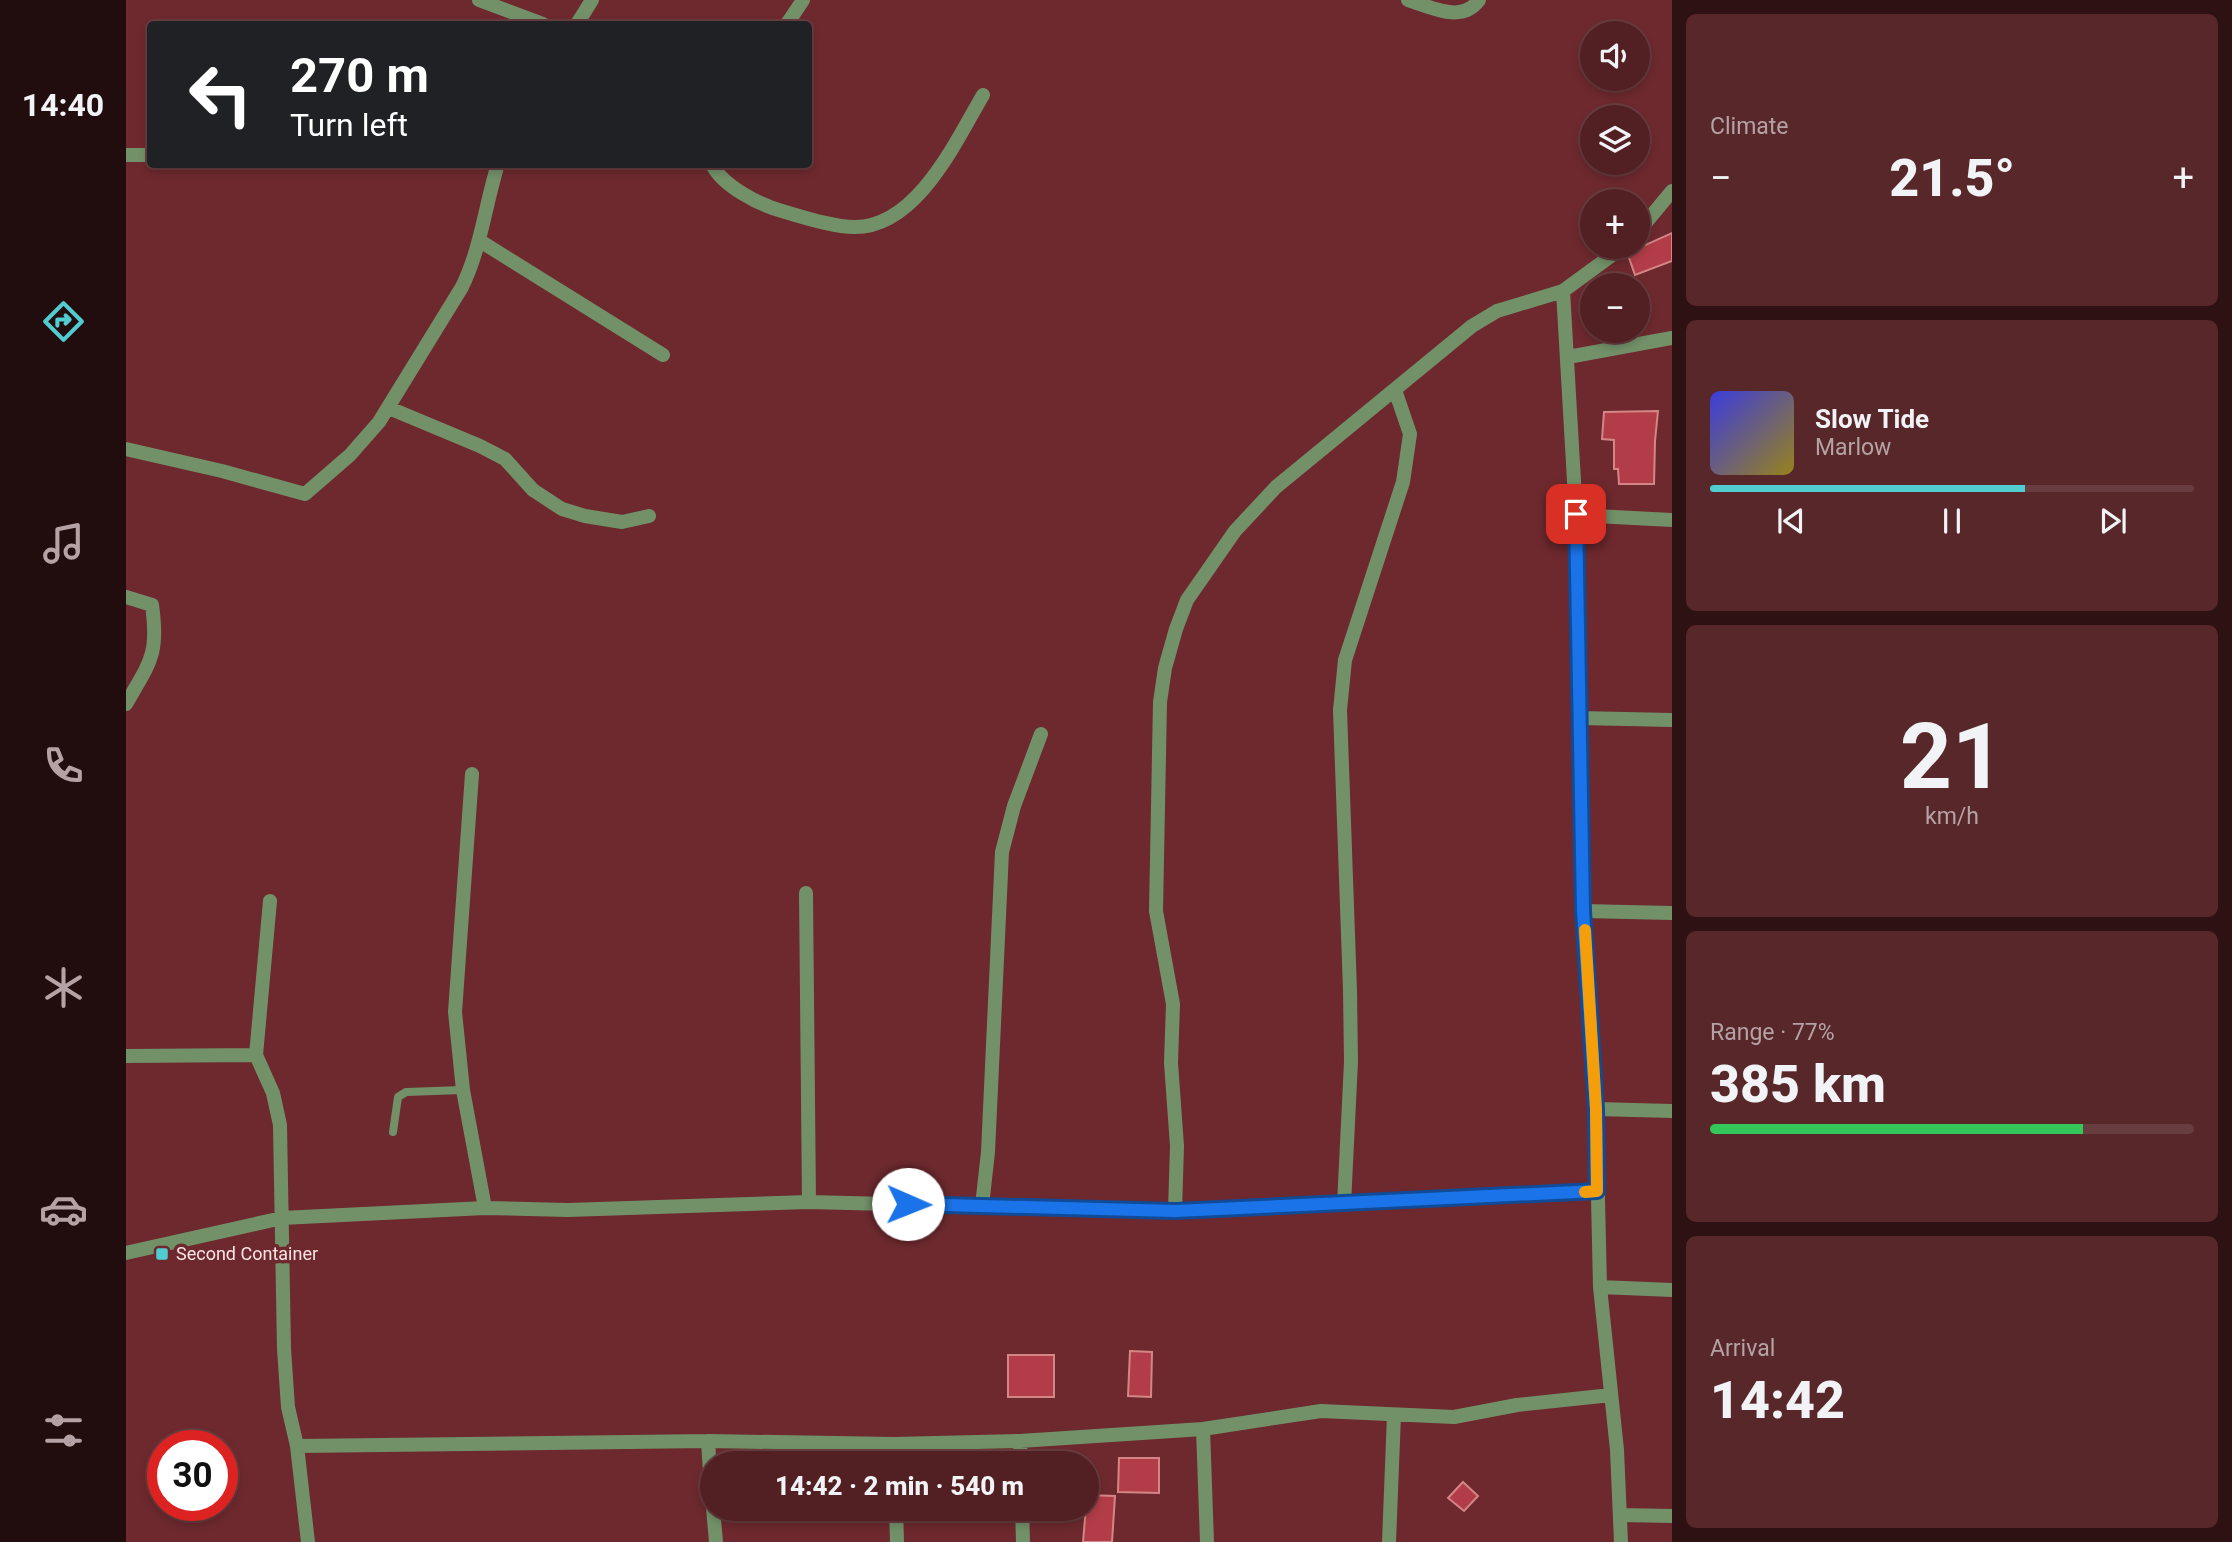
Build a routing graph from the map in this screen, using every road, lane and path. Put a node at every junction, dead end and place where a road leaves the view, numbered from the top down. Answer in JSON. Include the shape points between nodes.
{"nodes":[{"id":1,"x":479,"y":0,"type":"edge"},
{"id":2,"x":592,"y":0,"type":"edge"},
{"id":3,"x":803,"y":0,"type":"edge"},
{"id":4,"x":1408,"y":0,"type":"edge"},
{"id":5,"x":1479,"y":0,"type":"edge"},
{"id":6,"x":535,"y":21,"type":"edge"},
{"id":7,"x":579,"y":21,"type":"edge"},
{"id":8,"x":789,"y":21,"type":"edge"},
{"id":9,"x":983,"y":95,"type":"dead end"},
{"id":10,"x":126,"y":155,"type":"edge"},
{"id":11,"x":147,"y":155,"type":"edge"},
{"id":12,"x":497,"y":168,"type":"edge"},
{"id":13,"x":714,"y":168,"type":"edge"},
{"id":14,"x":1672,"y":191,"type":"edge"},
{"id":15,"x":1650,"y":218,"type":"edge"},
{"id":16,"x":480,"y":241,"type":"junction"},
{"id":17,"x":1607,"y":259,"type":"edge"},
{"id":18,"x":1563,"y":292,"type":"junction"},
{"id":19,"x":1672,"y":338,"type":"edge"},
{"id":20,"x":663,"y":355,"type":"dead end"},
{"id":21,"x":1568,"y":357,"type":"junction"},
{"id":22,"x":1395,"y":390,"type":"junction"},
{"id":23,"x":389,"y":408,"type":"junction"},
{"id":24,"x":126,"y":449,"type":"edge"},
{"id":25,"x":1576,"y":514,"type":"junction"},
{"id":26,"x":649,"y":516,"type":"dead end"},
{"id":27,"x":1672,"y":520,"type":"edge"},
{"id":28,"x":126,"y":597,"type":"edge"},
{"id":29,"x":126,"y":704,"type":"edge"},
{"id":30,"x":1580,"y":718,"type":"junction"},
{"id":31,"x":1672,"y":720,"type":"edge"},
{"id":32,"x":1041,"y":734,"type":"dead end"},
{"id":33,"x":472,"y":774,"type":"dead end"},
{"id":34,"x":806,"y":893,"type":"dead end"},
{"id":35,"x":270,"y":901,"type":"dead end"},
{"id":36,"x":1583,"y":911,"type":"junction"},
{"id":37,"x":1672,"y":913,"type":"edge"},
{"id":38,"x":256,"y":1055,"type":"junction"},
{"id":39,"x":126,"y":1056,"type":"edge"},
{"id":40,"x":463,"y":1090,"type":"junction"},
{"id":41,"x":1596,"y":1109,"type":"junction"},
{"id":42,"x":1672,"y":1111,"type":"edge"},
{"id":43,"x":393,"y":1132,"type":"dead end"},
{"id":44,"x":1597,"y":1191,"type":"junction"},
{"id":45,"x":809,"y":1202,"type":"junction"},
{"id":46,"x":1344,"y":1204,"type":"junction"},
{"id":47,"x":982,"y":1206,"type":"junction"},
{"id":48,"x":485,"y":1208,"type":"junction"},
{"id":49,"x":1175,"y":1211,"type":"junction"},
{"id":50,"x":282,"y":1218,"type":"junction"},
{"id":51,"x":126,"y":1253,"type":"edge"},
{"id":52,"x":1600,"y":1287,"type":"junction"},
{"id":53,"x":1672,"y":1290,"type":"edge"},
{"id":54,"x":1611,"y":1395,"type":"junction"},
{"id":55,"x":1394,"y":1415,"type":"junction"},
{"id":56,"x":1203,"y":1429,"type":"junction"},
{"id":57,"x":708,"y":1441,"type":"junction"},
{"id":58,"x":1020,"y":1441,"type":"junction"},
{"id":59,"x":894,"y":1444,"type":"junction"},
{"id":60,"x":297,"y":1446,"type":"junction"},
{"id":61,"x":709,"y":1451,"type":"edge"},
{"id":62,"x":894,"y":1451,"type":"edge"},
{"id":63,"x":1020,"y":1451,"type":"edge"},
{"id":64,"x":1620,"y":1515,"type":"junction"},
{"id":65,"x":1672,"y":1516,"type":"edge"},
{"id":66,"x":714,"y":1521,"type":"edge"},
{"id":67,"x":896,"y":1521,"type":"edge"},
{"id":68,"x":1022,"y":1521,"type":"edge"},
{"id":69,"x":308,"y":1542,"type":"edge"},
{"id":70,"x":716,"y":1542,"type":"edge"},
{"id":71,"x":897,"y":1542,"type":"edge"},
{"id":72,"x":1023,"y":1542,"type":"edge"},
{"id":73,"x":1207,"y":1542,"type":"edge"},
{"id":74,"x":1389,"y":1542,"type":"edge"},
{"id":75,"x":1621,"y":1542,"type":"edge"}],
"edges":[{"from":1,"to":6,"type":"street"},
{"from":2,"to":7,"type":"street"},
{"from":3,"to":8,"type":"street"},
{"from":4,"to":5,"type":"street","via":[[1447,13],[1464,12]]},
{"from":9,"to":13,"type":"street","via":[[925,187],[892,218],[874,225],[853,228],[771,208],[742,194]]},
{"from":10,"to":11,"type":"street"},
{"from":12,"to":16,"type":"street"},
{"from":14,"to":15,"type":"street"},
{"from":16,"to":20,"type":"street"},
{"from":16,"to":23,"type":"street","via":[[462,287]]},
{"from":17,"to":18,"type":"street"},
{"from":18,"to":21,"type":"street"},
{"from":18,"to":22,"type":"street","via":[[1497,311]]},
{"from":19,"to":21,"type":"street"},
{"from":21,"to":25,"type":"street"},
{"from":22,"to":46,"type":"street","via":[[1410,434],[1403,481],[1345,660],[1340,710],[1351,1062]]},
{"from":22,"to":49,"type":"street","via":[[1306,460],[1235,531],[1187,600],[1165,668],[1160,702],[1156,911],[1173,1004]]},
{"from":23,"to":24,"type":"street","via":[[350,456],[305,494]]},
{"from":23,"to":26,"type":"street","via":[[505,459],[533,490],[562,509],[622,522]]},
{"from":25,"to":27,"type":"street"},
{"from":25,"to":30,"type":"street"},
{"from":28,"to":29,"type":"street","via":[[152,605],[156,632],[153,657]]},
{"from":30,"to":31,"type":"street"},
{"from":30,"to":36,"type":"street"},
{"from":32,"to":47,"type":"street","via":[[1002,852]]},
{"from":33,"to":40,"type":"street","via":[[456,1012]]},
{"from":34,"to":45,"type":"street"},
{"from":35,"to":38,"type":"street"},
{"from":36,"to":37,"type":"street"},
{"from":36,"to":41,"type":"street"},
{"from":38,"to":39,"type":"street"},
{"from":38,"to":50,"type":"street","via":[[273,1093],[280,1125]]},
{"from":40,"to":43,"type":"lane","via":[[406,1092],[398,1097]]},
{"from":40,"to":48,"type":"street"},
{"from":41,"to":42,"type":"street"},
{"from":41,"to":44,"type":"street"},
{"from":44,"to":46,"type":"street"},
{"from":44,"to":52,"type":"street"},
{"from":45,"to":47,"type":"street"},
{"from":45,"to":48,"type":"street","via":[[568,1210]]},
{"from":46,"to":49,"type":"street"},
{"from":47,"to":49,"type":"street"},
{"from":48,"to":50,"type":"street"},
{"from":50,"to":51,"type":"street"},
{"from":50,"to":60,"type":"street","via":[[284,1349],[288,1407]]},
{"from":52,"to":53,"type":"street"},
{"from":52,"to":54,"type":"street"},
{"from":54,"to":55,"type":"street","via":[[1454,1417]]},
{"from":54,"to":64,"type":"street"},
{"from":55,"to":56,"type":"street","via":[[1321,1411]]},
{"from":55,"to":74,"type":"street"},
{"from":56,"to":58,"type":"street"},
{"from":56,"to":73,"type":"street"},
{"from":57,"to":59,"type":"street"},
{"from":57,"to":60,"type":"street"},
{"from":57,"to":61,"type":"street"},
{"from":58,"to":59,"type":"street"},
{"from":58,"to":63,"type":"street"},
{"from":59,"to":62,"type":"street"},
{"from":60,"to":69,"type":"street"},
{"from":64,"to":65,"type":"street"},
{"from":64,"to":75,"type":"street"},
{"from":66,"to":70,"type":"street"},
{"from":67,"to":71,"type":"street"},
{"from":68,"to":72,"type":"street"}]}
